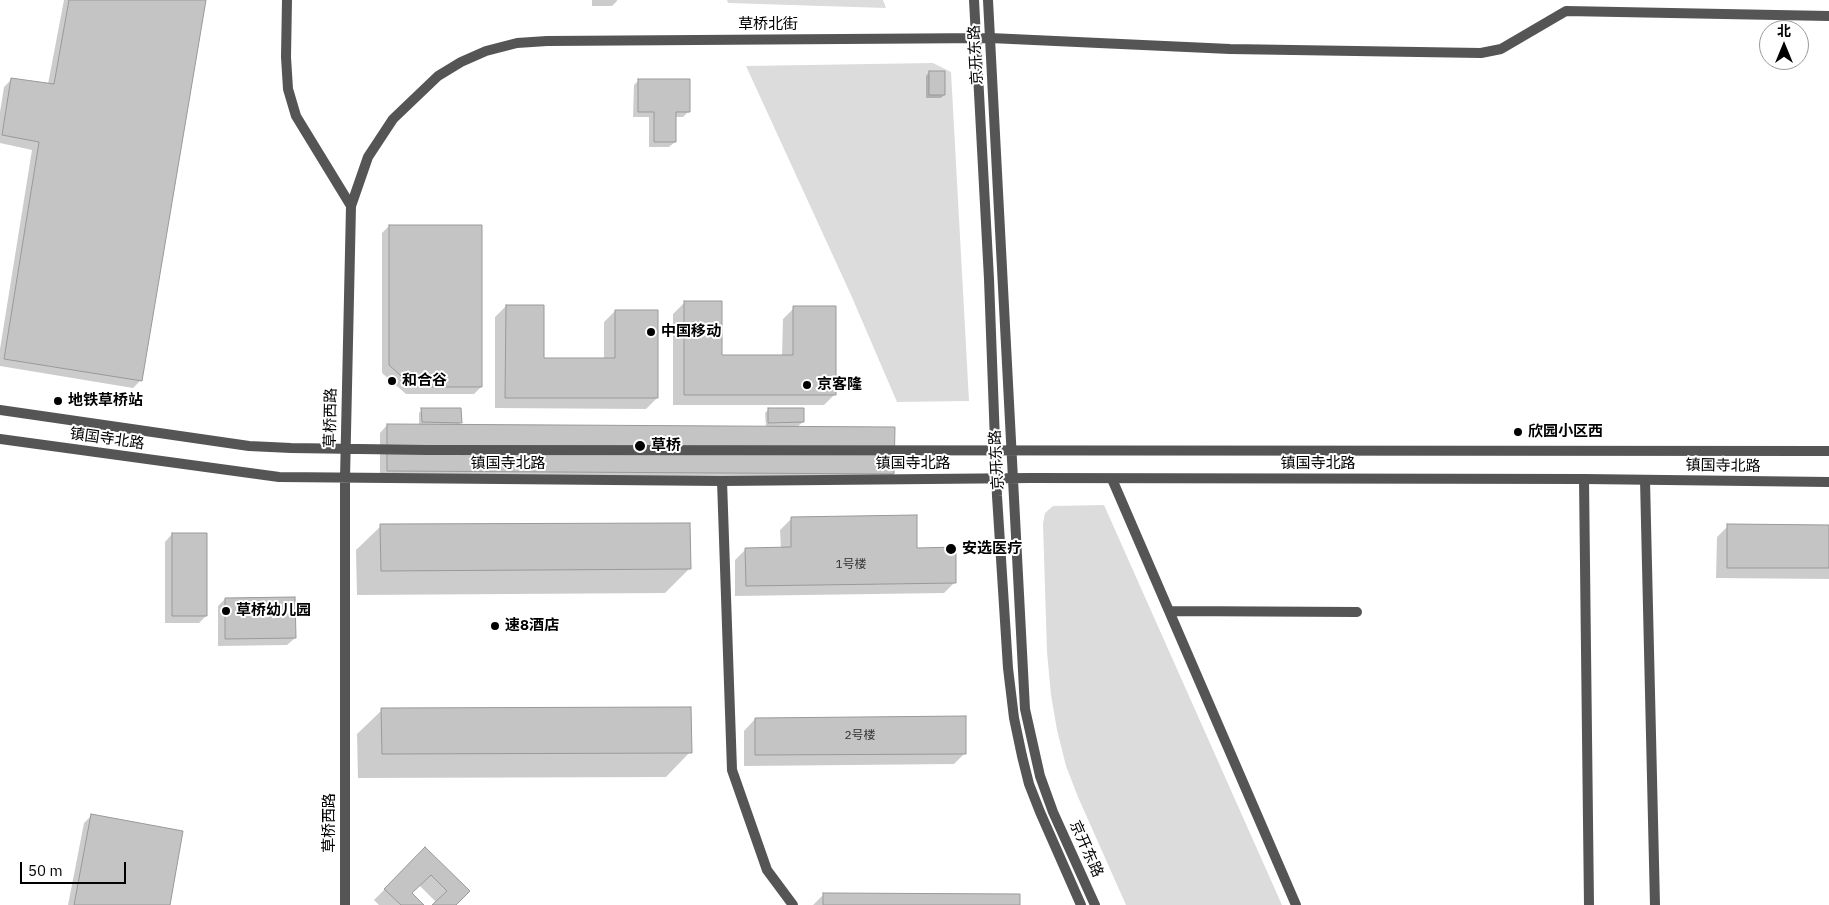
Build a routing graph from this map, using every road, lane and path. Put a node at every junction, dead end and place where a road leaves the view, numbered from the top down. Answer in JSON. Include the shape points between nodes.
{"nodes":[{"id":1,"x":287,"y":0,"type":"edge"},
{"id":2,"x":974,"y":0,"type":"edge"},
{"id":3,"x":988,"y":0,"type":"edge"},
{"id":4,"x":1829,"y":16,"type":"edge"},
{"id":5,"x":976,"y":38,"type":"junction"},
{"id":6,"x":990,"y":38,"type":"junction"},
{"id":7,"x":546,"y":41,"type":"joint"},
{"id":8,"x":351,"y":206,"type":"junction"},
{"id":9,"x":0,"y":410,"type":"edge"},
{"id":10,"x":0,"y":439,"type":"edge"},
{"id":11,"x":346,"y":448,"type":"junction"},
{"id":12,"x":996,"y":450,"type":"junction"},
{"id":13,"x":1012,"y":450,"type":"junction"},
{"id":14,"x":1829,"y":451,"type":"edge"},
{"id":15,"x":346,"y":478,"type":"junction"},
{"id":16,"x":996,"y":478,"type":"junction"},
{"id":17,"x":1013,"y":478,"type":"junction"},
{"id":18,"x":1112,"y":479,"type":"junction"},
{"id":19,"x":1584,"y":480,"type":"junction"},
{"id":20,"x":1646,"y":480,"type":"junction"},
{"id":21,"x":722,"y":481,"type":"junction"},
{"id":22,"x":1829,"y":482,"type":"edge"},
{"id":23,"x":1169,"y":610,"type":"junction"},
{"id":24,"x":1357,"y":612,"type":"dead end"},
{"id":25,"x":346,"y":905,"type":"edge"},
{"id":26,"x":793,"y":905,"type":"edge"},
{"id":27,"x":1081,"y":905,"type":"edge"},
{"id":28,"x":1095,"y":905,"type":"edge"},
{"id":29,"x":1296,"y":905,"type":"edge"},
{"id":30,"x":1589,"y":905,"type":"edge"},
{"id":31,"x":1655,"y":905,"type":"edge"}],
"edges":[{"from":1,"to":8,"type":"street","via":[[288,89],[296,116]]},
{"from":2,"to":5,"type":"street","name":"京开东路"},
{"from":3,"to":6,"type":"street","name":"京开东路"},
{"from":4,"to":6,"type":"street","name":"草桥北街","via":[[1566,11],[1501,49],[1481,53],[1230,49]]},
{"from":5,"to":6,"type":"street","name":"草桥北街"},
{"from":5,"to":7,"type":"street","name":"草桥北街"},
{"from":5,"to":12,"type":"street","name":"京开东路"},
{"from":6,"to":13,"type":"street","name":"京开东路"},
{"from":7,"to":8,"type":"street","name":"草桥西路","via":[[517,43],[486,51],[438,76],[393,119],[368,157]]},
{"from":8,"to":11,"type":"street","name":"草桥西路"},
{"from":9,"to":11,"type":"street","name":"镇国寺北路","via":[[249,446]]},
{"from":10,"to":15,"type":"street","name":"镇国寺北路","via":[[279,477]]},
{"from":11,"to":12,"type":"street","name":"镇国寺北路"},
{"from":11,"to":15,"type":"street","name":"草桥西路"},
{"from":12,"to":13,"type":"street","name":"镇国寺北路"},
{"from":12,"to":16,"type":"street","name":"京开东路"},
{"from":13,"to":14,"type":"street","name":"镇国寺北路"},
{"from":13,"to":17,"type":"street","name":"京开东路"},
{"from":15,"to":21,"type":"street","name":"镇国寺北路"},
{"from":15,"to":25,"type":"street","name":"草桥西路"},
{"from":16,"to":17,"type":"street","name":"镇国寺北路"},
{"from":16,"to":21,"type":"street","name":"镇国寺北路"},
{"from":16,"to":27,"type":"street","name":"京开东路","via":[[1014,718],[1040,812]]},
{"from":17,"to":18,"type":"street","name":"镇国寺北路"},
{"from":17,"to":28,"type":"street","name":"京开东路","via":[[1025,709],[1040,776]]},
{"from":18,"to":19,"type":"street","name":"镇国寺北路"},
{"from":18,"to":23,"type":"street"},
{"from":19,"to":20,"type":"street","name":"镇国寺北路"},
{"from":19,"to":30,"type":"street"},
{"from":20,"to":22,"type":"street","name":"镇国寺北路"},
{"from":20,"to":31,"type":"street"},
{"from":21,"to":26,"type":"street","via":[[732,770],[767,870]]},
{"from":23,"to":24,"type":"street"},
{"from":23,"to":29,"type":"street"}]}
